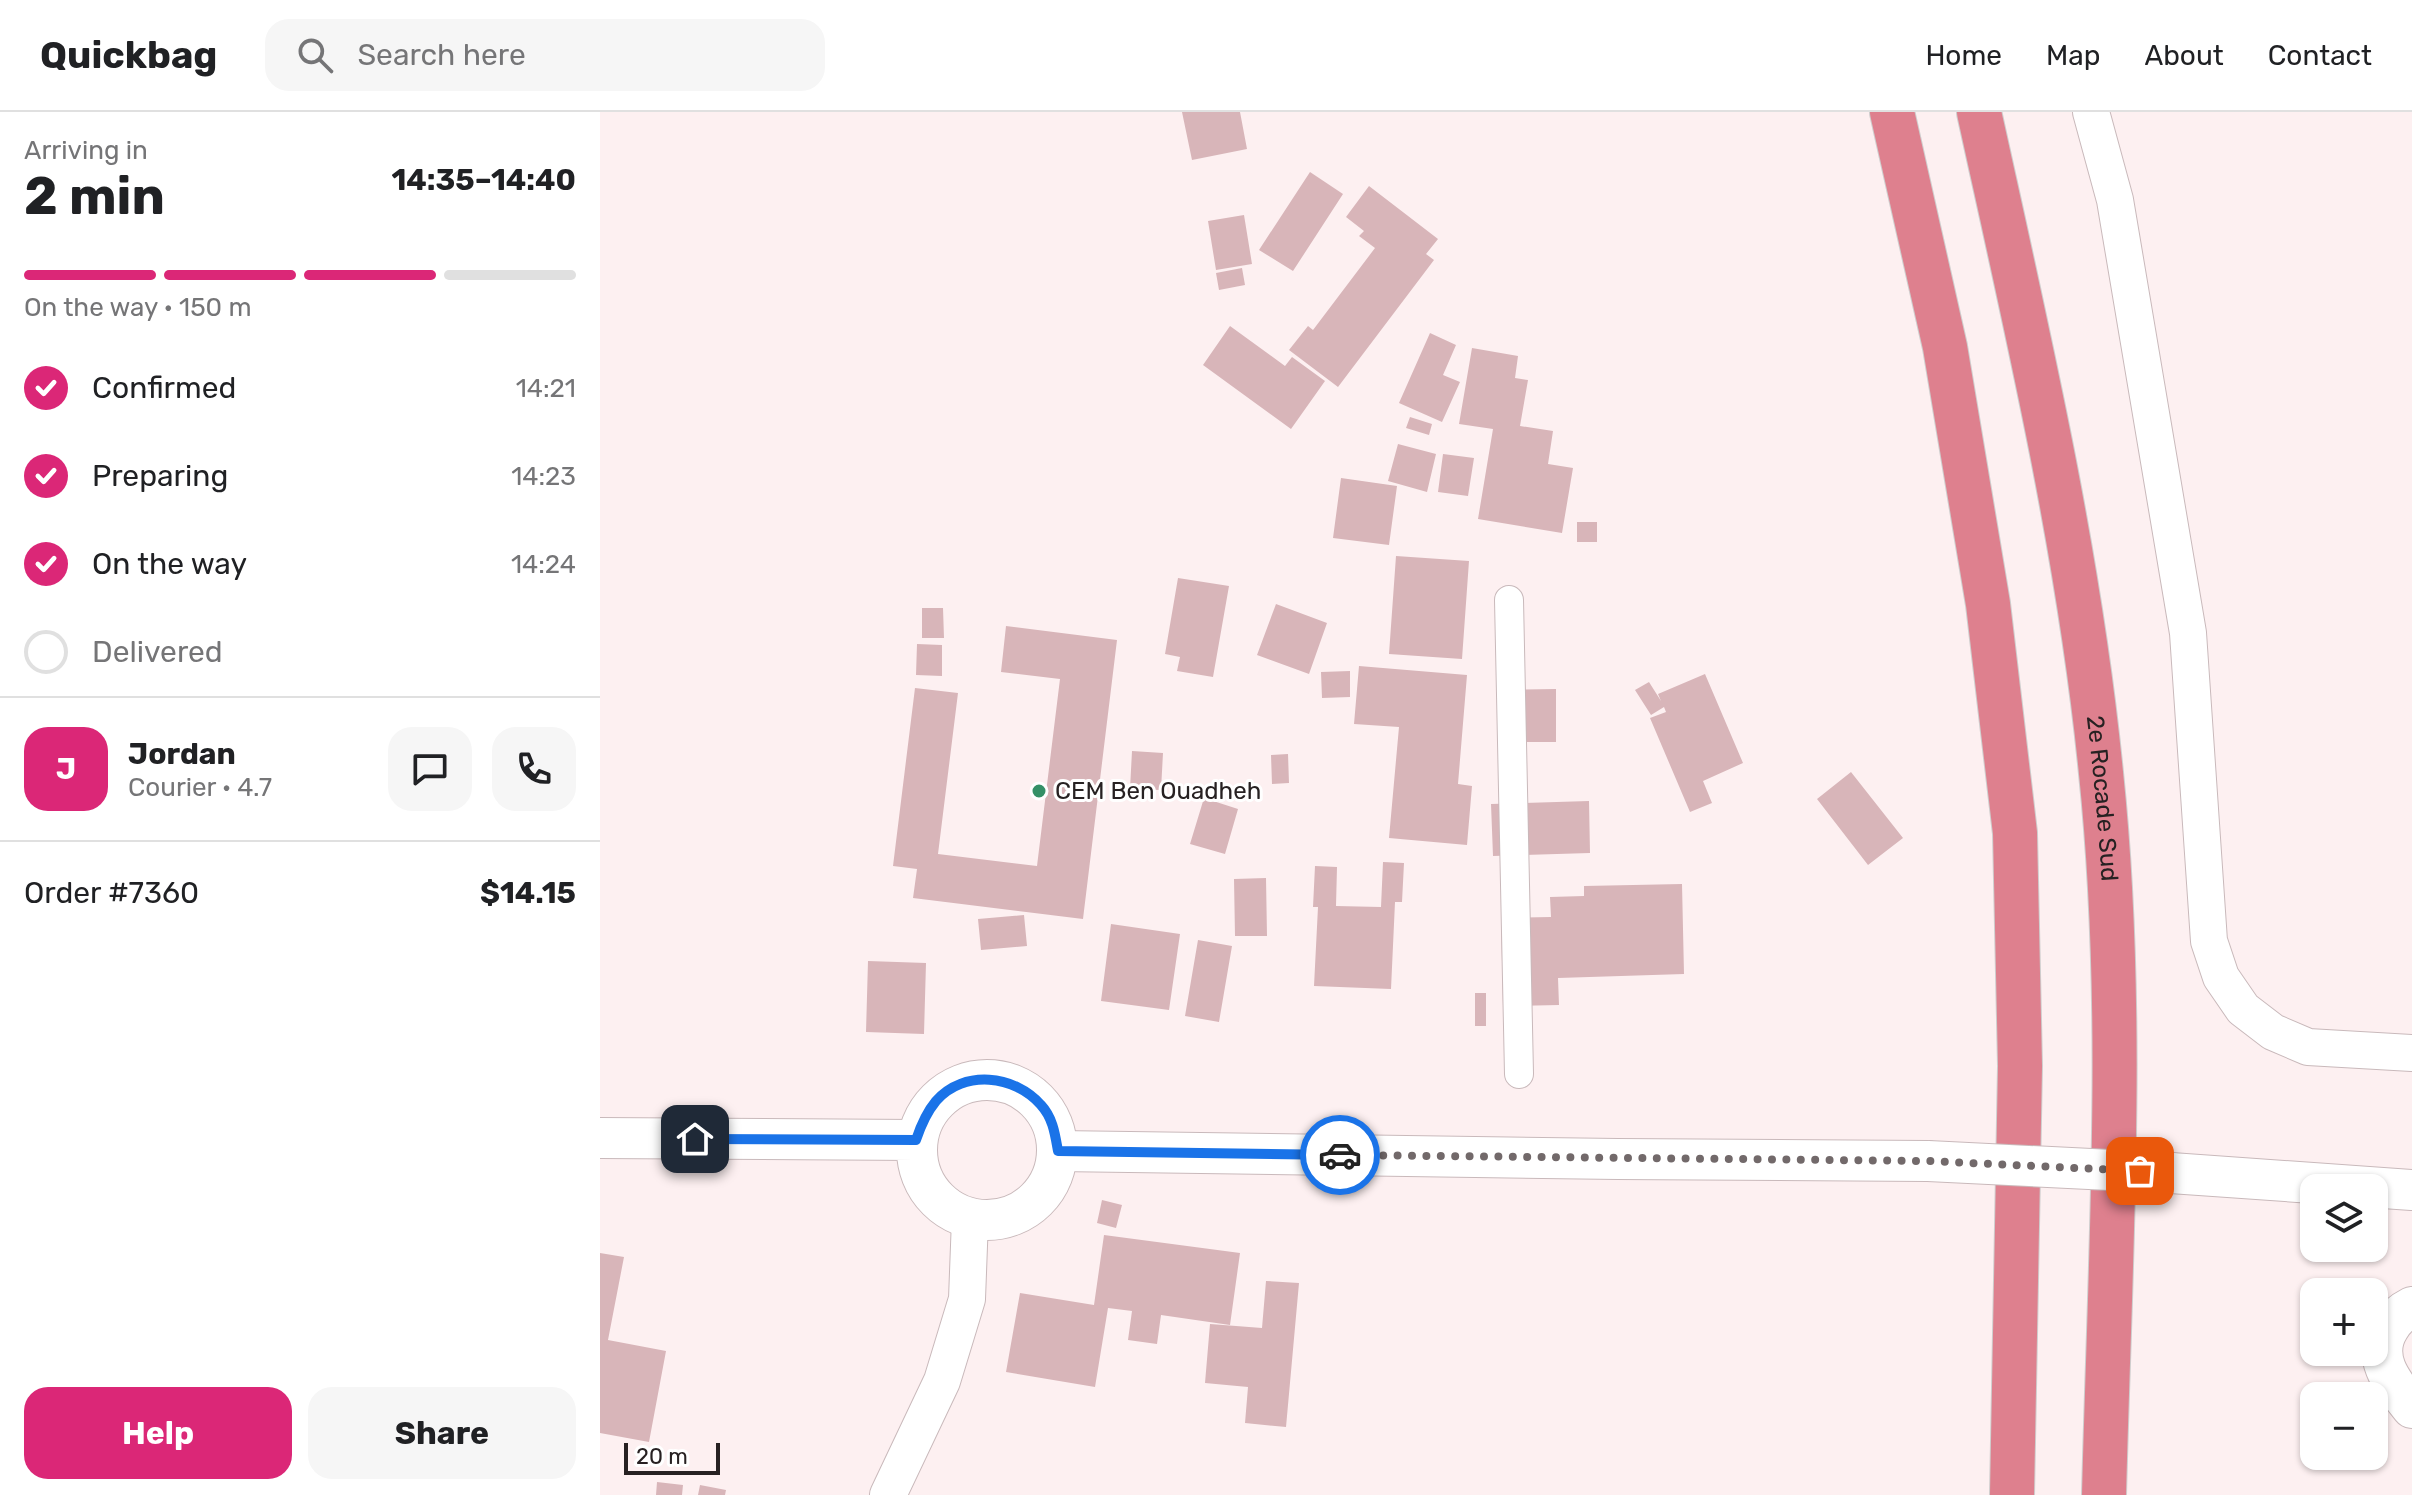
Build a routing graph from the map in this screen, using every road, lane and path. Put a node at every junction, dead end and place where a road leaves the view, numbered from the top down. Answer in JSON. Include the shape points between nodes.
{"nodes":[{"id":1,"x":1892,"y":112,"type":"edge"},
{"id":2,"x":1979,"y":112,"type":"edge"},
{"id":3,"x":2091,"y":112,"type":"edge"},
{"id":4,"x":1509,"y":600,"type":"dead end"},
{"id":5,"x":2412,"y":1053,"type":"edge"},
{"id":6,"x":1519,"y":1074,"type":"dead end"},
{"id":7,"x":600,"y":1138,"type":"edge"},
{"id":8,"x":916,"y":1140,"type":"junction"},
{"id":9,"x":1058,"y":1151,"type":"junction"},
{"id":10,"x":2412,"y":1190,"type":"edge"},
{"id":11,"x":970,"y":1219,"type":"junction"},
{"id":12,"x":2412,"y":1307,"type":"edge"},
{"id":13,"x":2412,"y":1408,"type":"edge"},
{"id":14,"x":888,"y":1495,"type":"edge"},
{"id":15,"x":2012,"y":1495,"type":"edge"},
{"id":16,"x":2104,"y":1495,"type":"edge"}],
"edges":[{"from":1,"to":15,"type":"highway","via":[[1950,377],[1988,604],[2015,833],[2020,1066]]},
{"from":2,"to":16,"type":"highway","name":"2e Rocade Sud","via":[[2055,462],[2081,606],[2102,775],[2113,943],[2115,1113]]},
{"from":3,"to":5,"type":"street","via":[[2115,200],[2188,633],[2209,941],[2221,977],[2243,1009],[2273,1032],[2308,1047]]},
{"from":4,"to":6,"type":"street"},
{"from":7,"to":8,"type":"main road"},
{"from":8,"to":9,"type":"main road","via":[[938,1098],[957,1085],[980,1079],[1025,1090],[1043,1106]]},
{"from":8,"to":11,"type":"main road","via":[[916,1161],[934,1198]]},
{"from":9,"to":10,"type":"main road","bridge":true,"via":[[1928,1161]]},
{"from":9,"to":11,"type":"main road","via":[[1045,1191],[1030,1206],[1011,1217]]},
{"from":11,"to":14,"type":"street","via":[[967,1299],[942,1381]]},
{"from":12,"to":13,"type":"main road","via":[[2394,1320],[2382,1349],[2390,1379]]}]}
